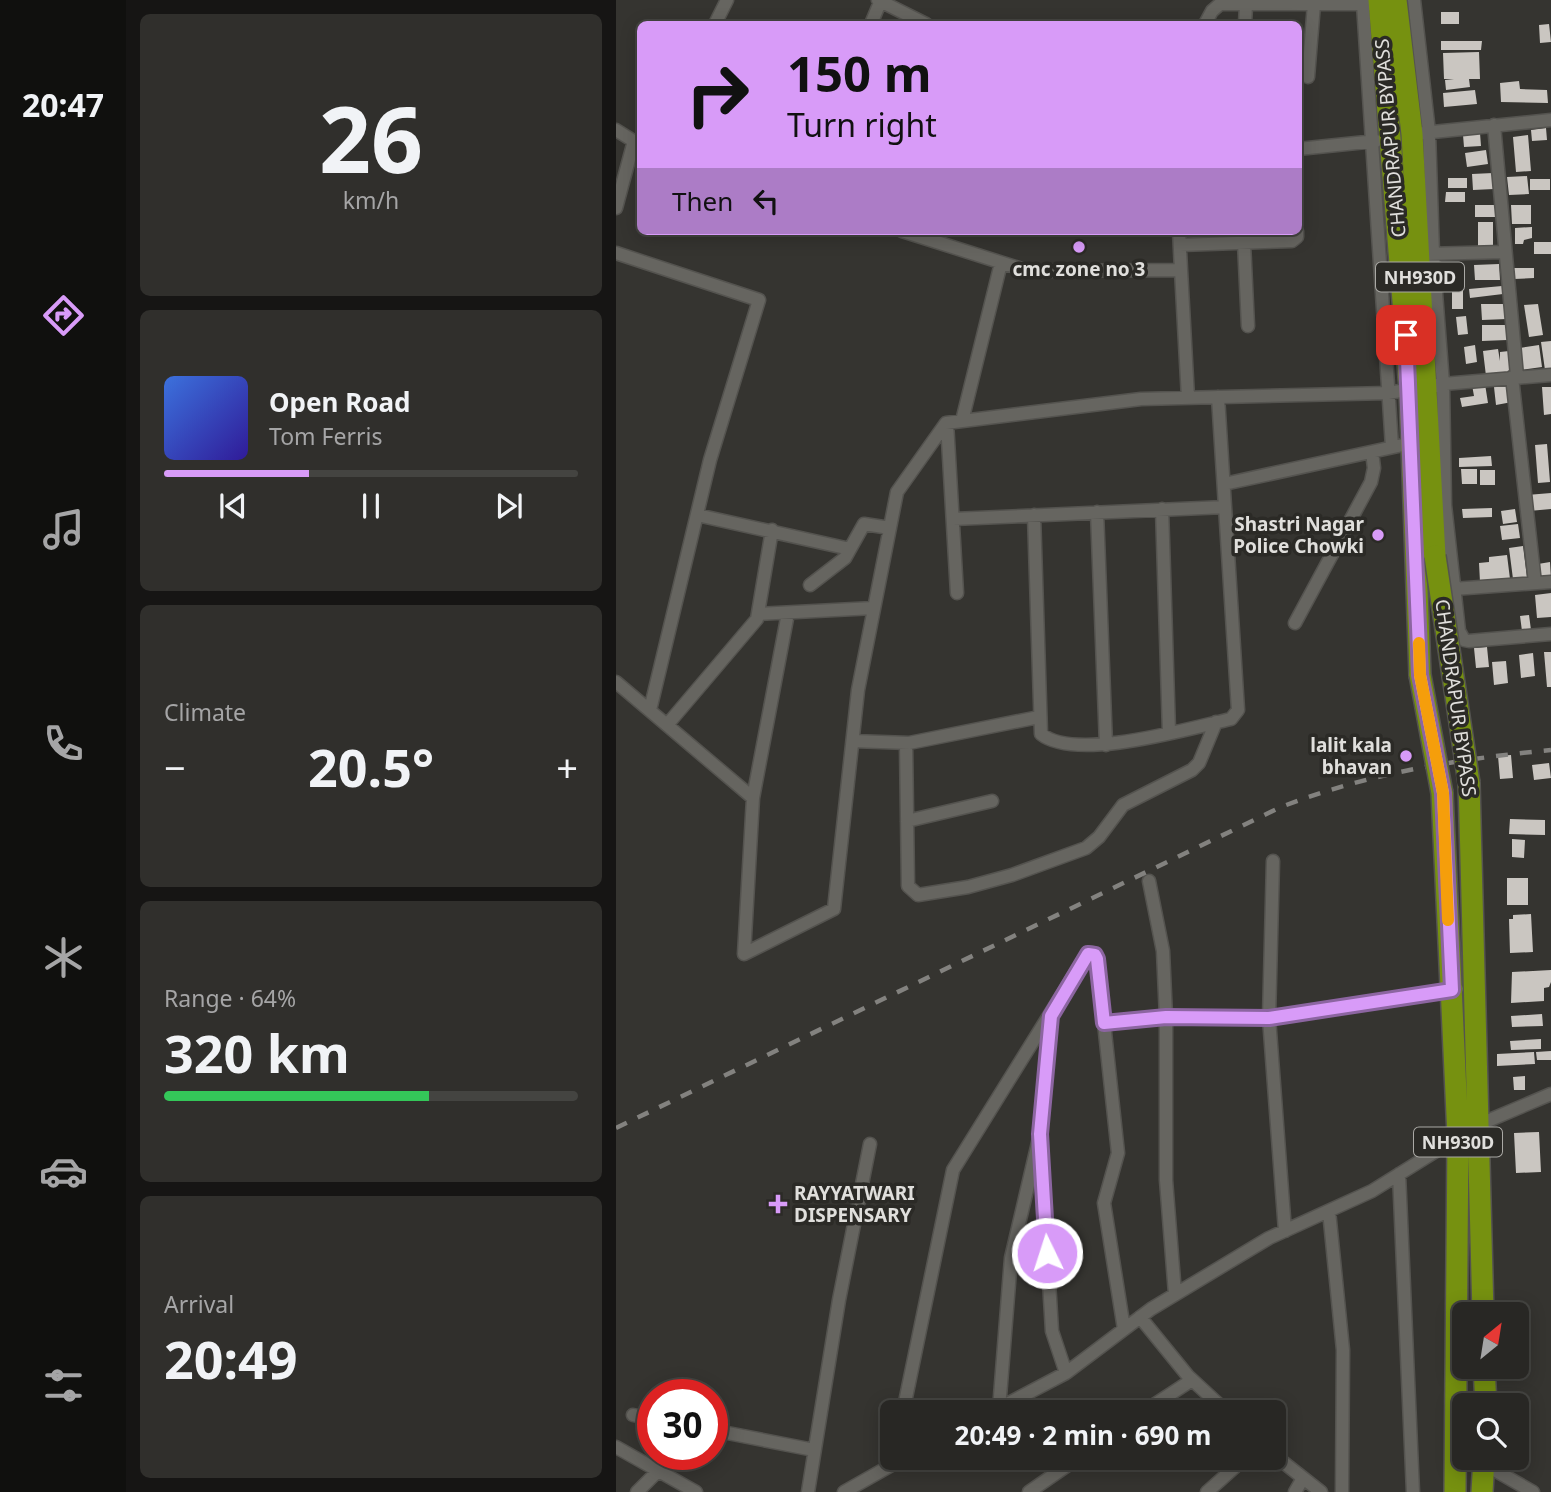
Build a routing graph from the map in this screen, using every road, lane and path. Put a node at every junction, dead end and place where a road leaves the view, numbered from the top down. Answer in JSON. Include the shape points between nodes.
{"nodes":[{"id":1,"x":727,"y":0,"type":"edge"},
{"id":2,"x":880,"y":0,"type":"edge"},
{"id":3,"x":1414,"y":0,"type":"edge"},
{"id":4,"x":1379,"y":2,"type":"edge"},
{"id":5,"x":1314,"y":4,"type":"junction"},
{"id":6,"x":1246,"y":5,"type":"junction"},
{"id":7,"x":716,"y":21,"type":"edge"},
{"id":8,"x":872,"y":21,"type":"edge"},
{"id":9,"x":920,"y":21,"type":"edge"},
{"id":10,"x":1207,"y":21,"type":"edge"},
{"id":11,"x":1245,"y":21,"type":"edge"},
{"id":12,"x":1308,"y":77,"type":"dead end"},
{"id":13,"x":1551,"y":120,"type":"edge"},
{"id":14,"x":1494,"y":125,"type":"junction"},
{"id":15,"x":616,"y":131,"type":"edge"},
{"id":16,"x":1421,"y":133,"type":"junction"},
{"id":17,"x":1381,"y":141,"type":"junction"},
{"id":18,"x":637,"y":143,"type":"edge"},
{"id":19,"x":1302,"y":149,"type":"edge"},
{"id":20,"x":616,"y":208,"type":"edge"},
{"id":21,"x":914,"y":235,"type":"edge"},
{"id":22,"x":1179,"y":235,"type":"edge"},
{"id":23,"x":1297,"y":235,"type":"edge"},
{"id":24,"x":1244,"y":243,"type":"junction"},
{"id":25,"x":1180,"y":245,"type":"junction"},
{"id":26,"x":1503,"y":252,"type":"junction"},
{"id":27,"x":616,"y":253,"type":"edge"},
{"id":28,"x":1426,"y":254,"type":"junction"},
{"id":29,"x":1001,"y":263,"type":"junction"},
{"id":30,"x":1181,"y":270,"type":"junction"},
{"id":31,"x":1248,"y":326,"type":"dead end"},
{"id":32,"x":1551,"y":375,"type":"edge"},
{"id":33,"x":1515,"y":377,"type":"junction"},
{"id":34,"x":1426,"y":387,"type":"junction"},
{"id":35,"x":1388,"y":393,"type":"junction"},
{"id":36,"x":1218,"y":397,"type":"junction"},
{"id":37,"x":1188,"y":398,"type":"junction"},
{"id":38,"x":962,"y":421,"type":"junction"},
{"id":39,"x":947,"y":423,"type":"junction"},
{"id":40,"x":1402,"y":445,"type":"junction"},
{"id":41,"x":1372,"y":452,"type":"junction"},
{"id":42,"x":1224,"y":484,"type":"junction"},
{"id":43,"x":1225,"y":507,"type":"junction"},
{"id":44,"x":1162,"y":509,"type":"junction"},
{"id":45,"x":1097,"y":512,"type":"junction"},
{"id":46,"x":696,"y":515,"type":"junction"},
{"id":47,"x":1034,"y":515,"type":"junction"},
{"id":48,"x":953,"y":519,"type":"junction"},
{"id":49,"x":890,"y":528,"type":"junction"},
{"id":50,"x":772,"y":530,"type":"junction"},
{"id":51,"x":850,"y":549,"type":"junction"},
{"id":52,"x":1551,"y":582,"type":"edge"},
{"id":53,"x":1535,"y":583,"type":"junction"},
{"id":54,"x":810,"y":585,"type":"dead end"},
{"id":55,"x":1453,"y":589,"type":"junction"},
{"id":56,"x":957,"y":593,"type":"dead end"},
{"id":57,"x":874,"y":608,"type":"junction"},
{"id":58,"x":788,"y":613,"type":"junction"},
{"id":59,"x":759,"y":614,"type":"junction"},
{"id":60,"x":1294,"y":623,"type":"dead end"},
{"id":61,"x":1551,"y":634,"type":"edge"},
{"id":62,"x":616,"y":682,"type":"edge"},
{"id":63,"x":649,"y":710,"type":"junction"},
{"id":64,"x":1039,"y":716,"type":"junction"},
{"id":65,"x":1216,"y":722,"type":"junction"},
{"id":66,"x":667,"y":725,"type":"junction"},
{"id":67,"x":1169,"y":732,"type":"junction"},
{"id":68,"x":853,"y":741,"type":"junction"},
{"id":69,"x":906,"y":743,"type":"junction"},
{"id":70,"x":1107,"y":745,"type":"junction"},
{"id":71,"x":753,"y":797,"type":"junction"},
{"id":72,"x":992,"y":801,"type":"dead end"},
{"id":73,"x":907,"y":821,"type":"junction"},
{"id":74,"x":1273,"y":861,"type":"dead end"},
{"id":75,"x":1149,"y":881,"type":"dead end"},
{"id":76,"x":1474,"y":987,"type":"junction"},
{"id":77,"x":1452,"y":990,"type":"junction"},
{"id":78,"x":1051,"y":1016,"type":"junction"},
{"id":79,"x":1166,"y":1017,"type":"junction"},
{"id":80,"x":1269,"y":1018,"type":"junction"},
{"id":81,"x":1104,"y":1023,"type":"junction"},
{"id":82,"x":1551,"y":1094,"type":"edge"},
{"id":83,"x":1478,"y":1125,"type":"junction"},
{"id":84,"x":1040,"y":1134,"type":"junction"},
{"id":85,"x":1458,"y":1136,"type":"junction"},
{"id":86,"x":870,"y":1144,"type":"dead end"},
{"id":87,"x":1399,"y":1174,"type":"junction"},
{"id":88,"x":1329,"y":1211,"type":"junction"},
{"id":89,"x":1285,"y":1231,"type":"junction"},
{"id":90,"x":1175,"y":1294,"type":"junction"},
{"id":91,"x":1483,"y":1302,"type":"edge"},
{"id":92,"x":1140,"y":1317,"type":"junction"},
{"id":93,"x":1124,"y":1329,"type":"junction"},
{"id":94,"x":1066,"y":1373,"type":"junction"},
{"id":95,"x":1192,"y":1380,"type":"junction"},
{"id":96,"x":905,"y":1400,"type":"edge"},
{"id":97,"x":996,"y":1400,"type":"edge"},
{"id":98,"x":1014,"y":1400,"type":"edge"},
{"id":99,"x":1161,"y":1400,"type":"edge"},
{"id":100,"x":1214,"y":1400,"type":"edge"},
{"id":101,"x":633,"y":1415,"type":"dead end"},
{"id":102,"x":637,"y":1416,"type":"edge"},
{"id":103,"x":728,"y":1433,"type":"edge"},
{"id":104,"x":616,"y":1447,"type":"edge"},
{"id":105,"x":814,"y":1450,"type":"junction"},
{"id":106,"x":1286,"y":1465,"type":"edge"},
{"id":107,"x":880,"y":1470,"type":"edge"},
{"id":108,"x":1061,"y":1470,"type":"edge"},
{"id":109,"x":1232,"y":1470,"type":"edge"},
{"id":110,"x":1483,"y":1470,"type":"edge"},
{"id":111,"x":1498,"y":1470,"type":"edge"},
{"id":112,"x":658,"y":1471,"type":"junction"},
{"id":113,"x":1303,"y":1478,"type":"junction"},
{"id":114,"x":637,"y":1492,"type":"edge"},
{"id":115,"x":696,"y":1492,"type":"edge"},
{"id":116,"x":808,"y":1492,"type":"edge"},
{"id":117,"x":844,"y":1492,"type":"edge"},
{"id":118,"x":1029,"y":1492,"type":"edge"},
{"id":119,"x":1207,"y":1492,"type":"edge"},
{"id":120,"x":1294,"y":1492,"type":"edge"},
{"id":121,"x":1321,"y":1492,"type":"edge"},
{"id":122,"x":1342,"y":1492,"type":"edge"},
{"id":123,"x":1413,"y":1492,"type":"edge"},
{"id":124,"x":1455,"y":1492,"type":"edge"},
{"id":125,"x":1482,"y":1492,"type":"edge"},
{"id":126,"x":1533,"y":1492,"type":"edge"}],
"edges":[{"from":1,"to":7,"type":"street"},
{"from":2,"to":8,"type":"street"},
{"from":2,"to":9,"type":"street"},
{"from":3,"to":16,"type":"street"},
{"from":4,"to":5,"type":"street"},
{"from":4,"to":16,"type":"highway","name":"CHANDRAPUR BYPASS","number":"NH930D"},
{"from":4,"to":17,"type":"highway","name":"CHANDRAPUR BYPASS","number":"NH930D"},
{"from":5,"to":6,"type":"street"},
{"from":5,"to":12,"type":"street"},
{"from":6,"to":10,"type":"street","via":[[1220,4]]},
{"from":6,"to":11,"type":"street"},
{"from":13,"to":14,"type":"street"},
{"from":14,"to":16,"type":"street"},
{"from":14,"to":26,"type":"street"},
{"from":15,"to":18,"type":"street"},
{"from":16,"to":28,"type":"highway","name":"CHANDRAPUR BYPASS","number":"NH930D"},
{"from":17,"to":19,"type":"street"},
{"from":17,"to":34,"type":"highway","name":"CHANDRAPUR BYPASS","number":"NH930D"},
{"from":17,"to":35,"type":"street"},
{"from":18,"to":20,"type":"street"},
{"from":21,"to":29,"type":"street"},
{"from":22,"to":25,"type":"street"},
{"from":23,"to":24,"type":"street","via":[[1292,241]]},
{"from":24,"to":25,"type":"street"},
{"from":24,"to":31,"type":"street"},
{"from":25,"to":30,"type":"street"},
{"from":26,"to":28,"type":"street"},
{"from":26,"to":33,"type":"street"},
{"from":27,"to":46,"type":"street","via":[[759,300]]},
{"from":28,"to":34,"type":"highway","name":"CHANDRAPUR BYPASS","number":"NH930D"},
{"from":29,"to":30,"type":"street","via":[[1028,271]]},
{"from":29,"to":38,"type":"street"},
{"from":30,"to":37,"type":"street"},
{"from":32,"to":33,"type":"street"},
{"from":33,"to":34,"type":"street"},
{"from":33,"to":53,"type":"street"},
{"from":34,"to":35,"type":"street"},
{"from":34,"to":40,"type":"highway","name":"CHANDRAPUR BYPASS","number":"NH930D"},
{"from":34,"to":55,"type":"street"},
{"from":34,"to":76,"type":"highway","name":"CHANDRAPUR BYPASS","number":"NH930D","bridge":true,"via":[[1435,555],[1469,783]]},
{"from":35,"to":36,"type":"street"},
{"from":35,"to":40,"type":"street"},
{"from":36,"to":37,"type":"street"},
{"from":36,"to":42,"type":"street"},
{"from":37,"to":38,"type":"street","via":[[1141,399]]},
{"from":38,"to":39,"type":"street"},
{"from":39,"to":48,"type":"street"},
{"from":39,"to":49,"type":"street","via":[[897,492]]},
{"from":40,"to":41,"type":"street"},
{"from":40,"to":77,"type":"highway","name":"CHANDRAPUR BYPASS","number":"NH930D","bridge":true,"via":[[1420,675],[1443,793]]},
{"from":41,"to":42,"type":"street"},
{"from":41,"to":60,"type":"street","via":[[1371,482]]},
{"from":42,"to":43,"type":"street"},
{"from":43,"to":44,"type":"street"},
{"from":43,"to":65,"type":"street","via":[[1238,710],[1231,719]]},
{"from":44,"to":45,"type":"street"},
{"from":44,"to":67,"type":"street"},
{"from":45,"to":47,"type":"street"},
{"from":45,"to":70,"type":"street"},
{"from":46,"to":50,"type":"street"},
{"from":46,"to":63,"type":"street"},
{"from":47,"to":48,"type":"street"},
{"from":47,"to":64,"type":"street"},
{"from":48,"to":56,"type":"street"},
{"from":49,"to":51,"type":"street","via":[[864,524]]},
{"from":49,"to":57,"type":"street"},
{"from":50,"to":51,"type":"street"},
{"from":50,"to":59,"type":"street"},
{"from":51,"to":54,"type":"street","via":[[841,562]]},
{"from":52,"to":53,"type":"street"},
{"from":53,"to":55,"type":"street"},
{"from":55,"to":61,"type":"street","via":[[1464,639]]},
{"from":57,"to":58,"type":"street"},
{"from":57,"to":68,"type":"street"},
{"from":58,"to":59,"type":"street"},
{"from":58,"to":71,"type":"street"},
{"from":59,"to":66,"type":"street"},
{"from":62,"to":63,"type":"street"},
{"from":63,"to":66,"type":"street"},
{"from":64,"to":69,"type":"street"},
{"from":64,"to":70,"type":"street","via":[[1039,730],[1046,738]]},
{"from":65,"to":67,"type":"street"},
{"from":65,"to":73,"type":"street","via":[[1192,770],[1124,805],[1086,848],[1012,875],[968,887],[918,895],[911,892]]},
{"from":66,"to":71,"type":"street"},
{"from":67,"to":70,"type":"street"},
{"from":68,"to":69,"type":"street"},
{"from":68,"to":71,"type":"street","via":[[834,909],[744,954]]},
{"from":69,"to":73,"type":"street"},
{"from":72,"to":73,"type":"street"},
{"from":74,"to":80,"type":"street"},
{"from":75,"to":79,"type":"street","via":[[1163,951]]},
{"from":76,"to":77,"type":"street"},
{"from":76,"to":83,"type":"highway","name":"CHANDRAPUR BYPASS","number":"NH930D"},
{"from":77,"to":80,"type":"street"},
{"from":77,"to":85,"type":"highway","name":"CHANDRAPUR BYPASS","number":"NH930D"},
{"from":78,"to":81,"type":"street","via":[[1092,953],[1097,959]]},
{"from":78,"to":84,"type":"street"},
{"from":78,"to":96,"type":"street","via":[[953,1170]]},
{"from":79,"to":80,"type":"street"},
{"from":79,"to":81,"type":"street"},
{"from":79,"to":90,"type":"street","via":[[1166,1180]]},
{"from":80,"to":89,"type":"street"},
{"from":81,"to":93,"type":"street","via":[[1118,1153],[1104,1203]]},
{"from":82,"to":83,"type":"street"},
{"from":83,"to":85,"type":"street"},
{"from":83,"to":91,"type":"highway","name":"CHANDRAPUR BYPASS","number":"NH930D"},
{"from":84,"to":94,"type":"street","via":[[1052,1331]]},
{"from":84,"to":97,"type":"street","via":[[1011,1258]]},
{"from":85,"to":87,"type":"street"},
{"from":85,"to":124,"type":"highway","name":"CHANDRAPUR BYPASS","number":"NH930D"},
{"from":86,"to":105,"type":"street"},
{"from":87,"to":88,"type":"street"},
{"from":87,"to":123,"type":"street"},
{"from":88,"to":89,"type":"street"},
{"from":88,"to":122,"type":"street","via":[[1343,1350]]},
{"from":89,"to":90,"type":"street"},
{"from":90,"to":92,"type":"street"},
{"from":92,"to":93,"type":"street"},
{"from":92,"to":95,"type":"street"},
{"from":93,"to":94,"type":"street"},
{"from":94,"to":98,"type":"street"},
{"from":95,"to":99,"type":"street"},
{"from":95,"to":100,"type":"street"},
{"from":101,"to":102,"type":"street"},
{"from":103,"to":105,"type":"street"},
{"from":104,"to":112,"type":"street"},
{"from":105,"to":116,"type":"street"},
{"from":106,"to":113,"type":"street"},
{"from":107,"to":117,"type":"street"},
{"from":108,"to":118,"type":"street"},
{"from":109,"to":119,"type":"street"},
{"from":110,"to":125,"type":"highway"},
{"from":111,"to":126,"type":"street"},
{"from":112,"to":114,"type":"street"},
{"from":112,"to":115,"type":"street"},
{"from":113,"to":120,"type":"street"},
{"from":113,"to":121,"type":"street"}]}
